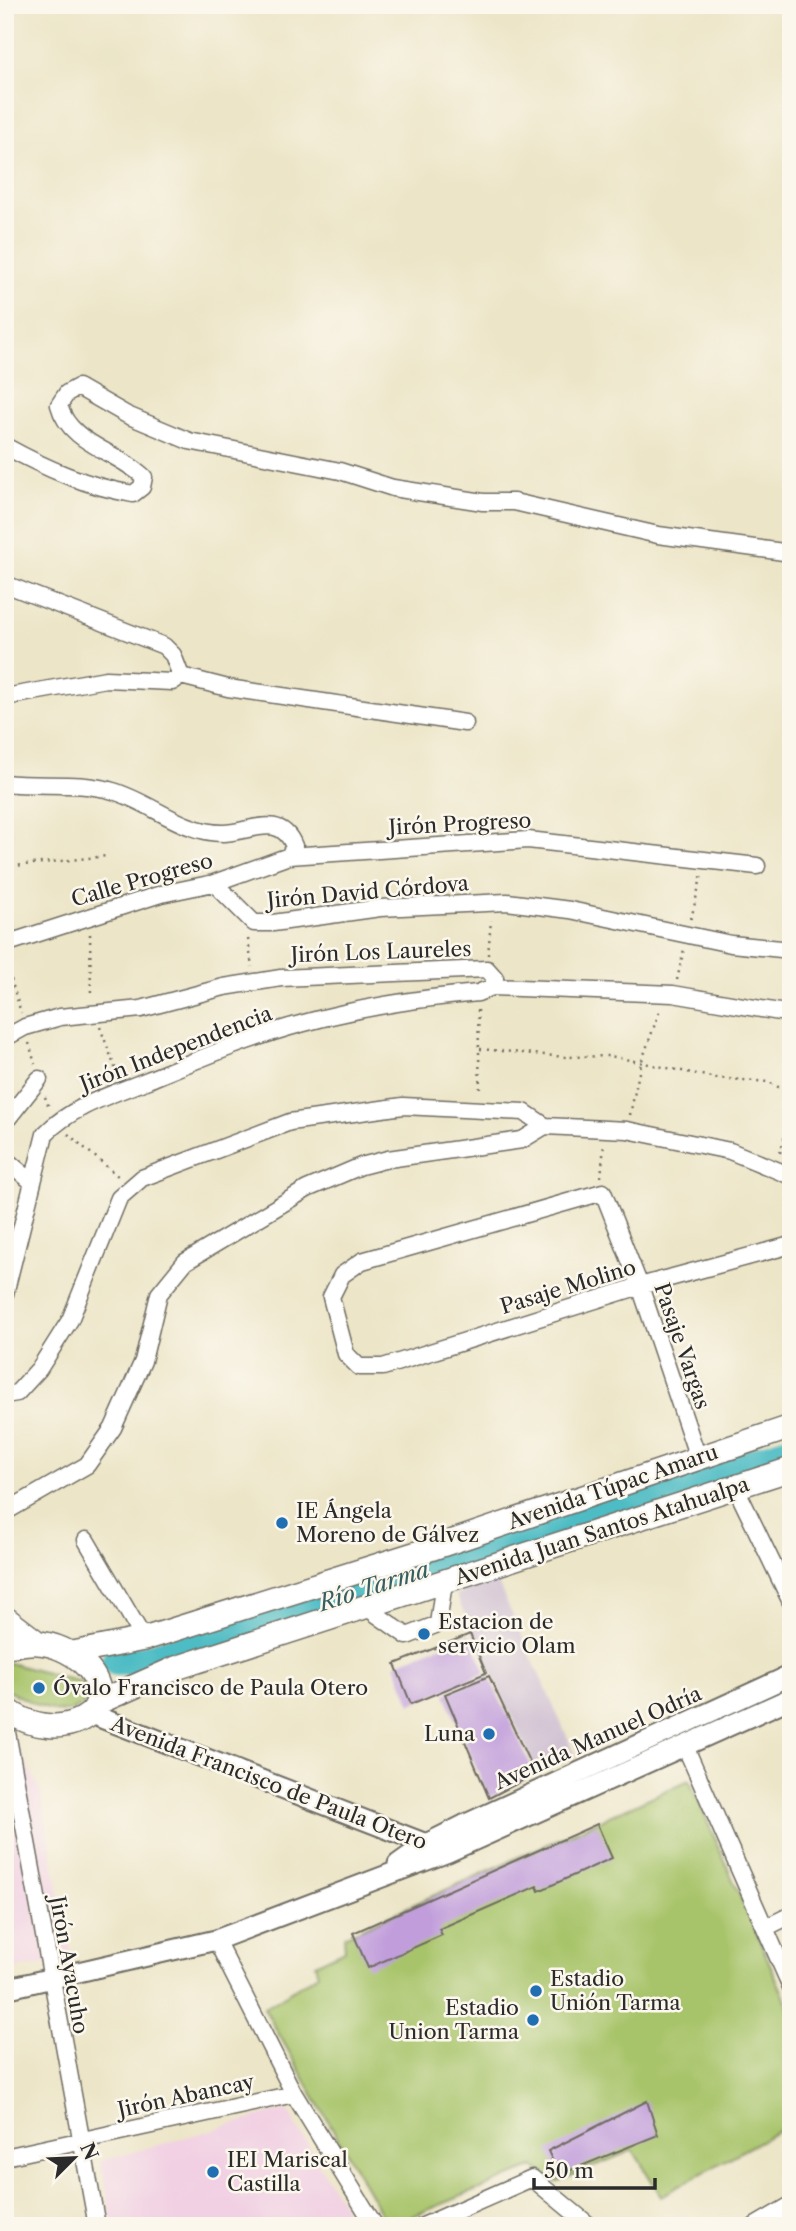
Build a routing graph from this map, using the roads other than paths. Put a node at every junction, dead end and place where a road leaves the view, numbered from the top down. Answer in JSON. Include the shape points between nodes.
{"nodes":[{"id":1,"x":5,"y":446,"type":"edge"},
{"id":2,"x":791,"y":553,"type":"edge"},
{"id":3,"x":5,"y":584,"type":"edge"},
{"id":4,"x":181,"y":676,"type":"junction"},
{"id":5,"x":5,"y":698,"type":"edge"},
{"id":6,"x":465,"y":723,"type":"dead end"},
{"id":7,"x":5,"y":783,"type":"edge"},
{"id":8,"x":289,"y":856,"type":"junction"},
{"id":9,"x":757,"y":866,"type":"dead end"},
{"id":10,"x":214,"y":883,"type":"junction"},
{"id":11,"x":5,"y":944,"type":"edge"},
{"id":12,"x":791,"y":950,"type":"edge"},
{"id":13,"x":485,"y":990,"type":"junction"},
{"id":14,"x":791,"y":1014,"type":"edge"},
{"id":15,"x":5,"y":1038,"type":"edge"},
{"id":16,"x":39,"y":1079,"type":"dead end"},
{"id":17,"x":5,"y":1122,"type":"edge"},
{"id":18,"x":545,"y":1126,"type":"junction"},
{"id":19,"x":5,"y":1159,"type":"edge"},
{"id":20,"x":791,"y":1176,"type":"edge"},
{"id":21,"x":32,"y":1182,"type":"junction"},
{"id":22,"x":791,"y":1245,"type":"edge"},
{"id":23,"x":640,"y":1286,"type":"junction"},
{"id":24,"x":5,"y":1294,"type":"edge"},
{"id":25,"x":359,"y":1367,"type":"joint"},
{"id":26,"x":5,"y":1395,"type":"edge"},
{"id":27,"x":791,"y":1427,"type":"edge"},
{"id":28,"x":698,"y":1458,"type":"junction"},
{"id":29,"x":791,"y":1469,"type":"edge"},
{"id":30,"x":736,"y":1488,"type":"junction"},
{"id":31,"x":5,"y":1512,"type":"edge"},
{"id":32,"x":86,"y":1540,"type":"dead end"},
{"id":33,"x":444,"y":1582,"type":"junction"},
{"id":34,"x":791,"y":1602,"type":"edge"},
{"id":35,"x":366,"y":1607,"type":"junction"},
{"id":36,"x":5,"y":1618,"type":"edge"},
{"id":37,"x":144,"y":1639,"type":"junction"},
{"id":38,"x":38,"y":1643,"type":"junction"},
{"id":39,"x":5,"y":1646,"type":"edge"},
{"id":40,"x":72,"y":1653,"type":"junction"},
{"id":41,"x":791,"y":1675,"type":"edge"},
{"id":42,"x":791,"y":1698,"type":"edge"},
{"id":43,"x":94,"y":1709,"type":"junction"},
{"id":44,"x":8,"y":1710,"type":"edge"},
{"id":45,"x":7,"y":1740,"type":"edge"},
{"id":46,"x":685,"y":1746,"type":"junction"},
{"id":47,"x":601,"y":1761,"type":"junction"},
{"id":48,"x":610,"y":1780,"type":"junction"},
{"id":49,"x":426,"y":1844,"type":"junction"},
{"id":50,"x":448,"y":1852,"type":"junction"},
{"id":51,"x":378,"y":1878,"type":"junction"},
{"id":52,"x":791,"y":1915,"type":"edge"},
{"id":53,"x":765,"y":1928,"type":"junction"},
{"id":54,"x":216,"y":1940,"type":"junction"},
{"id":55,"x":50,"y":1979,"type":"junction"},
{"id":56,"x":791,"y":1987,"type":"edge"},
{"id":57,"x":5,"y":1989,"type":"edge"},
{"id":58,"x":294,"y":2094,"type":"junction"},
{"id":59,"x":81,"y":2140,"type":"junction"},
{"id":60,"x":5,"y":2157,"type":"edge"},
{"id":61,"x":791,"y":2204,"type":"edge"},
{"id":62,"x":97,"y":2226,"type":"edge"},
{"id":63,"x":375,"y":2226,"type":"edge"},
{"id":64,"x":423,"y":2226,"type":"edge"},
{"id":65,"x":590,"y":2226,"type":"edge"},
{"id":66,"x":754,"y":2226,"type":"edge"}],
"edges":[{"from":1,"to":2,"type":"street","via":[[99,488],[133,494],[142,487],[144,477],[131,464],[102,451],[63,420],[59,405],[78,387],[127,415],[190,441],[340,471],[393,488],[483,502],[514,502],[658,535]]},
{"from":3,"to":4,"type":"street","via":[[164,646]]},
{"from":4,"to":5,"type":"street","via":[[173,682],[106,679]]},
{"from":4,"to":6,"type":"street","via":[[229,688]]},
{"from":7,"to":8,"type":"street","via":[[116,792],[200,830],[225,833],[267,825],[281,828],[293,846]]},
{"from":8,"to":9,"type":"street","name":"Jirón Progreso","via":[[528,840]]},
{"from":8,"to":10,"type":"street","name":"Calle Progreso"},
{"from":10,"to":11,"type":"street","name":"Calle Progreso","via":[[90,915]]},
{"from":10,"to":12,"type":"street","name":"Jirón David Córdova","via":[[254,923],[380,908],[492,903],[570,910],[731,944]]},
{"from":13,"to":14,"type":"street","via":[[666,994]]},
{"from":13,"to":15,"type":"street","name":"Jirón Los Laureles","via":[[495,978],[487,969],[281,978],[141,1009],[46,1021]]},
{"from":13,"to":21,"type":"street","name":"Jirón Independencia","via":[[306,1022],[123,1090],[68,1114],[45,1134]]},
{"from":16,"to":17,"type":"street"},
{"from":18,"to":20,"type":"street","via":[[627,1130],[730,1151]]},
{"from":18,"to":26,"type":"street","via":[[524,1112],[404,1106],[290,1122],[142,1178],[119,1198],[71,1320],[39,1369],[17,1393]]},
{"from":18,"to":31,"type":"street","via":[[522,1140],[361,1166],[307,1189],[185,1262],[159,1294],[144,1361],[113,1428],[87,1465]]},
{"from":19,"to":21,"type":"street"},
{"from":21,"to":24,"type":"street","name":"Jirón Independencia"},
{"from":22,"to":23,"type":"street","name":"Pasaje Molino"},
{"from":23,"to":25,"type":"street","name":"Pasaje Molino","via":[[383,1367]]},
{"from":23,"to":25,"type":"street","name":"Pasaje Vargas","via":[[603,1192],[362,1261],[342,1275],[331,1297],[346,1354]]},
{"from":23,"to":28,"type":"street","name":"Pasaje Vargas"},
{"from":27,"to":28,"type":"highway","name":"Avenida Túpac Amaru"},
{"from":28,"to":37,"type":"highway","name":"Avenida Túpac Amaru"},
{"from":29,"to":30,"type":"highway","name":"Avenida Juan Santos Atahualpa"},
{"from":30,"to":33,"type":"highway","name":"Avenida Juan Santos Atahualpa"},
{"from":30,"to":34,"type":"street"},
{"from":32,"to":37,"type":"street"},
{"from":33,"to":35,"type":"highway","name":"Avenida Juan Santos Atahualpa"},
{"from":33,"to":35,"type":"street","via":[[438,1624],[407,1636]]},
{"from":35,"to":43,"type":"highway","name":"Avenida Juan Santos Atahualpa","via":[[176,1668]]},
{"from":36,"to":38,"type":"highway"},
{"from":37,"to":40,"type":"highway","name":"Avenida Túpac Amaru"},
{"from":38,"to":39,"type":"highway"},
{"from":38,"to":40,"type":"highway"},
{"from":40,"to":43,"type":"highway","via":[[99,1685]]},
{"from":41,"to":47,"type":"main road","name":"Avenida Manuel Odría"},
{"from":42,"to":46,"type":"main road","name":"Avenida Manuel Odría"},
{"from":43,"to":44,"type":"highway","via":[[64,1727],[44,1727]]},
{"from":43,"to":49,"type":"main road","name":"Avenida Francisco de Paula Otero"},
{"from":44,"to":45,"type":"street","name":"Jirón Ayacuho"},
{"from":45,"to":55,"type":"street","name":"Jirón Ayacuho"},
{"from":46,"to":48,"type":"main road","name":"Avenida Manuel Odría"},
{"from":46,"to":53,"type":"street"},
{"from":47,"to":48,"type":"main road"},
{"from":47,"to":49,"type":"main road","name":"Avenida Manuel Odría"},
{"from":48,"to":50,"type":"main road","name":"Avenida Manuel Odría"},
{"from":49,"to":50,"type":"main road","name":"Avenida Francisco de Paula Otero"},
{"from":49,"to":51,"type":"main road","name":"Avenida Manuel Odría"},
{"from":50,"to":51,"type":"main road","name":"Avenida Manuel Odría"},
{"from":51,"to":54,"type":"main road"},
{"from":52,"to":53,"type":"street"},
{"from":53,"to":56,"type":"street"},
{"from":54,"to":55,"type":"main road"},
{"from":54,"to":58,"type":"street"},
{"from":55,"to":57,"type":"main road"},
{"from":55,"to":59,"type":"street","name":"Jirón Ayacuho"},
{"from":58,"to":59,"type":"street","name":"Jirón Abancay"},
{"from":58,"to":63,"type":"street"},
{"from":59,"to":60,"type":"street","name":"Jirón Abancay"},
{"from":59,"to":62,"type":"street","name":"Jirón Ayacuho"},
{"from":61,"to":66,"type":"street"},
{"from":64,"to":65,"type":"street","via":[[532,2178]]}]}
